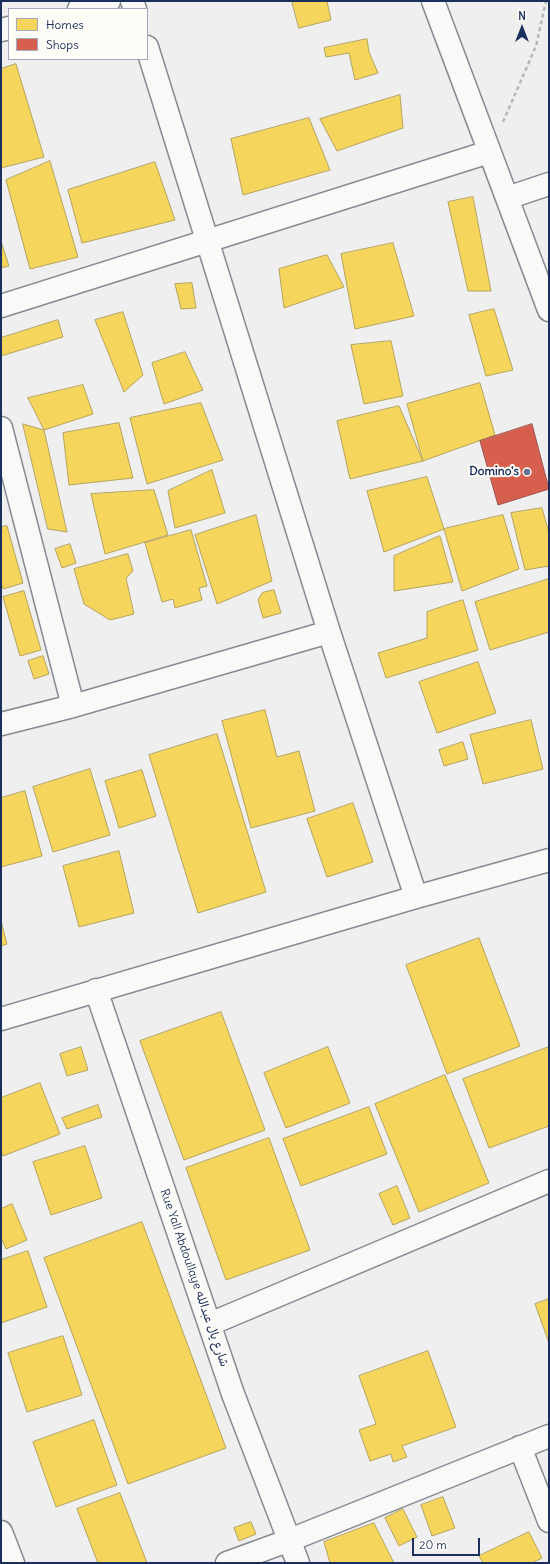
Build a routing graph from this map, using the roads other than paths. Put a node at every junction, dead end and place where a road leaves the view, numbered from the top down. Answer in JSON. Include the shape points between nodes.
{"nodes":[{"id":1,"x":109,"y":1,"type":"edge"},
{"id":2,"x":432,"y":1,"type":"edge"},
{"id":3,"x":83,"y":8,"type":"edge"},
{"id":4,"x":148,"y":50,"type":"edge"},
{"id":5,"x":489,"y":152,"type":"junction"},
{"id":6,"x":549,"y":184,"type":"edge"},
{"id":7,"x":507,"y":198,"type":"junction"},
{"id":8,"x":208,"y":240,"type":"junction"},
{"id":9,"x":1,"y":306,"type":"edge"},
{"id":10,"x":549,"y":310,"type":"edge"},
{"id":11,"x":1,"y":428,"type":"edge"},
{"id":12,"x":329,"y":632,"type":"junction"},
{"id":13,"x":73,"y":706,"type":"junction"},
{"id":14,"x":1,"y":724,"type":"edge"},
{"id":15,"x":549,"y":860,"type":"edge"},
{"id":16,"x":416,"y":897,"type":"junction"},
{"id":17,"x":96,"y":990,"type":"junction"},
{"id":18,"x":1,"y":1019,"type":"edge"},
{"id":19,"x":549,"y":1181,"type":"edge"},
{"id":20,"x":210,"y":1324,"type":"junction"},
{"id":21,"x":549,"y":1436,"type":"edge"},
{"id":22,"x":520,"y":1447,"type":"junction"},
{"id":23,"x":549,"y":1521,"type":"edge"},
{"id":24,"x":1,"y":1532,"type":"edge"},
{"id":25,"x":290,"y":1540,"type":"junction"},
{"id":26,"x":13,"y":1563,"type":"edge"},
{"id":27,"x":227,"y":1563,"type":"edge"},
{"id":28,"x":298,"y":1563,"type":"edge"}],
"edges":[{"from":1,"to":3,"type":"street"},
{"from":2,"to":5,"type":"street"},
{"from":4,"to":8,"type":"street"},
{"from":5,"to":7,"type":"street"},
{"from":5,"to":8,"type":"street"},
{"from":6,"to":7,"type":"street"},
{"from":7,"to":10,"type":"street"},
{"from":8,"to":9,"type":"street"},
{"from":8,"to":12,"type":"street"},
{"from":11,"to":13,"type":"street"},
{"from":12,"to":13,"type":"street"},
{"from":12,"to":16,"type":"street"},
{"from":13,"to":14,"type":"street"},
{"from":15,"to":16,"type":"street"},
{"from":16,"to":17,"type":"street"},
{"from":17,"to":18,"type":"street"},
{"from":17,"to":20,"type":"street","name":"Rue Yall Abdoullaye شارع يال عبدالله"},
{"from":19,"to":20,"type":"street"},
{"from":20,"to":25,"type":"street","name":"Rue Yall Abdoullaye شارع يال عبدالله","via":[[233,1394]]},
{"from":21,"to":22,"type":"street"},
{"from":22,"to":23,"type":"street"},
{"from":22,"to":25,"type":"street"},
{"from":24,"to":26,"type":"street"},
{"from":25,"to":27,"type":"street"},
{"from":25,"to":28,"type":"street","name":"Rue Yall Abdoullaye شارع يال عبدالله"}]}
